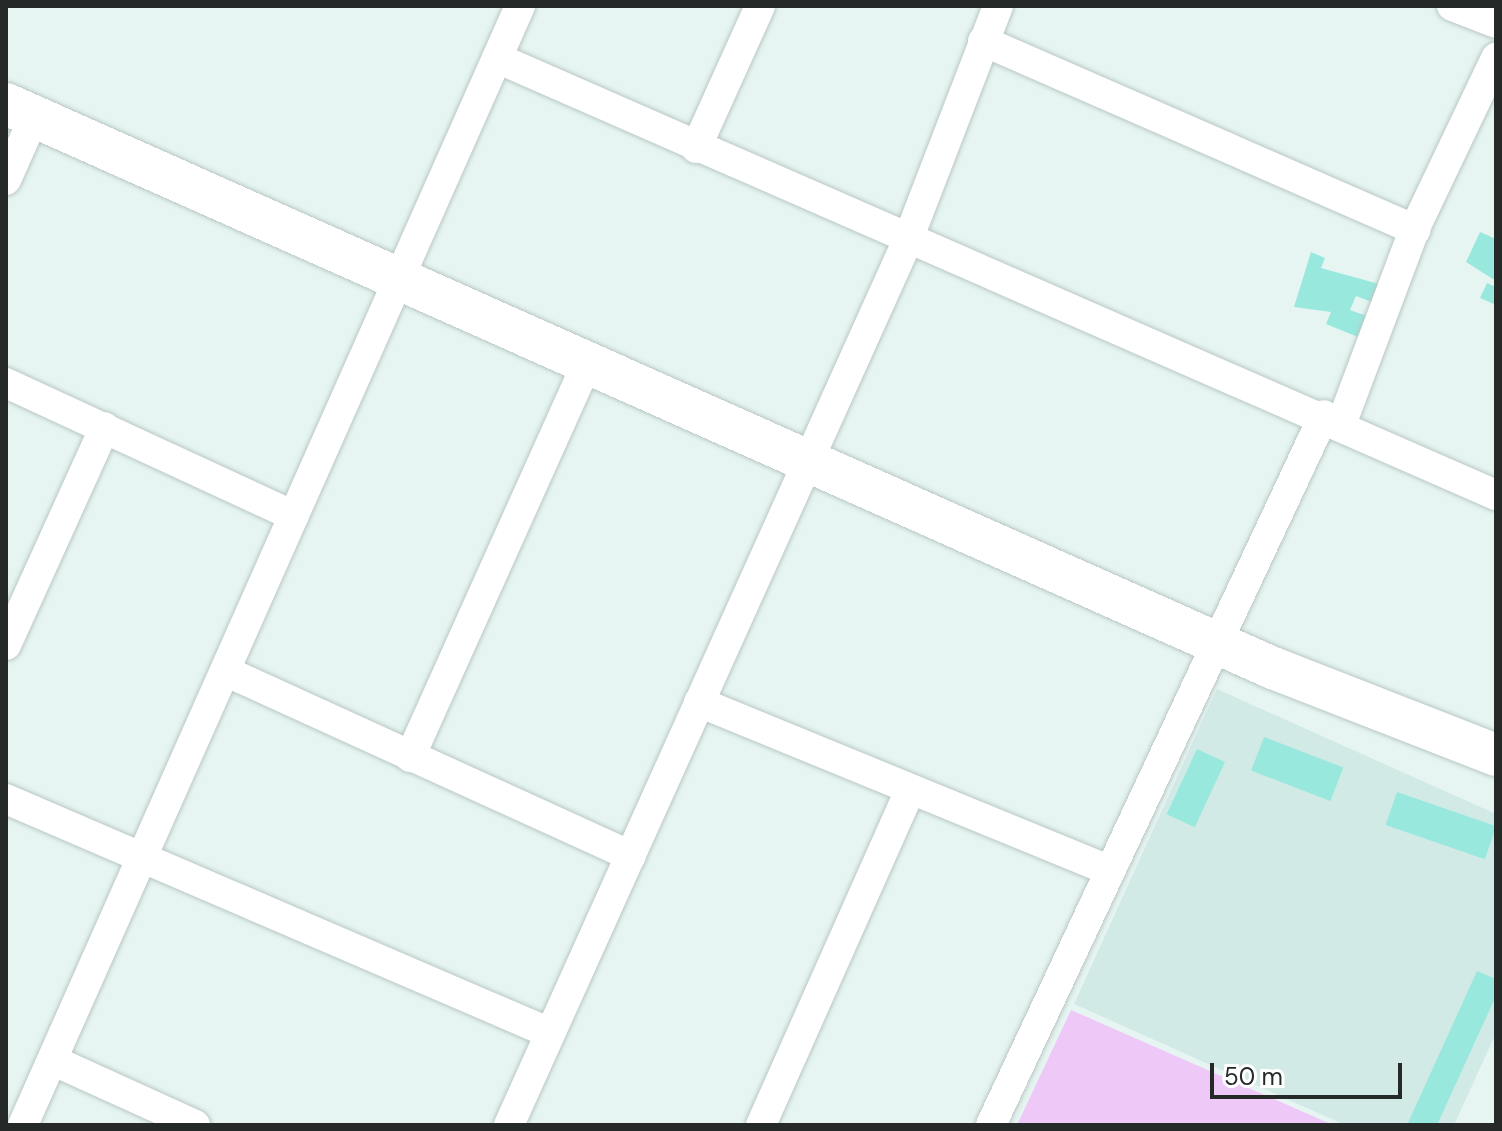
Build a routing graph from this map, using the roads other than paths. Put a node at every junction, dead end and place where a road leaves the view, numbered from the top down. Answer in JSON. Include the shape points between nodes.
{"nodes":[{"id":1,"x":520,"y":6,"type":"edge"},
{"id":2,"x":760,"y":6,"type":"edge"},
{"id":3,"x":998,"y":6,"type":"edge"},
{"id":4,"x":1452,"y":6,"type":"edge"},
{"id":5,"x":1496,"y":23,"type":"edge"},
{"id":6,"x":983,"y":41,"type":"junction"},
{"id":7,"x":497,"y":58,"type":"junction"},
{"id":8,"x":1496,"y":58,"type":"edge"},
{"id":9,"x":20,"y":110,"type":"edge"},
{"id":10,"x":696,"y":148,"type":"junction"},
{"id":11,"x":6,"y":180,"type":"edge"},
{"id":12,"x":1415,"y":230,"type":"junction"},
{"id":13,"x":907,"y":242,"type":"junction"},
{"id":14,"x":400,"y":280,"type":"junction"},
{"id":15,"x":587,"y":363,"type":"junction"},
{"id":16,"x":6,"y":383,"type":"edge"},
{"id":17,"x":1333,"y":419,"type":"junction"},
{"id":18,"x":105,"y":427,"type":"junction"},
{"id":19,"x":809,"y":461,"type":"junction"},
{"id":20,"x":1496,"y":495,"type":"edge"},
{"id":21,"x":294,"y":516,"type":"junction"},
{"id":22,"x":9,"y":630,"type":"edge"},
{"id":23,"x":1217,"y":638,"type":"junction"},
{"id":24,"x":225,"y":671,"type":"junction"},
{"id":25,"x":699,"y":702,"type":"junction"},
{"id":26,"x":1496,"y":755,"type":"edge"},
{"id":27,"x":410,"y":757,"type":"junction"},
{"id":28,"x":910,"y":791,"type":"junction"},
{"id":29,"x":6,"y":799,"type":"edge"},
{"id":30,"x":147,"y":855,"type":"junction"},
{"id":31,"x":631,"y":856,"type":"junction"},
{"id":32,"x":1109,"y":870,"type":"junction"},
{"id":33,"x":550,"y":1033,"type":"junction"},
{"id":34,"x":52,"y":1060,"type":"junction"},
{"id":35,"x":23,"y":1125,"type":"edge"},
{"id":36,"x":195,"y":1125,"type":"edge"},
{"id":37,"x":509,"y":1125,"type":"edge"},
{"id":38,"x":761,"y":1125,"type":"edge"},
{"id":39,"x":991,"y":1125,"type":"edge"}],
"edges":[{"from":1,"to":7,"type":"street"},
{"from":2,"to":10,"type":"street"},
{"from":3,"to":6,"type":"street"},
{"from":4,"to":5,"type":"street"},
{"from":6,"to":12,"type":"street"},
{"from":6,"to":13,"type":"street"},
{"from":7,"to":10,"type":"street"},
{"from":7,"to":14,"type":"street"},
{"from":8,"to":12,"type":"street"},
{"from":9,"to":11,"type":"street"},
{"from":9,"to":14,"type":"main road"},
{"from":10,"to":13,"type":"street"},
{"from":12,"to":17,"type":"street"},
{"from":13,"to":17,"type":"street"},
{"from":13,"to":19,"type":"street"},
{"from":14,"to":15,"type":"main road"},
{"from":14,"to":21,"type":"street"},
{"from":15,"to":19,"type":"main road"},
{"from":15,"to":27,"type":"street"},
{"from":16,"to":18,"type":"street"},
{"from":17,"to":20,"type":"street"},
{"from":17,"to":23,"type":"street"},
{"from":18,"to":21,"type":"street"},
{"from":18,"to":22,"type":"street"},
{"from":19,"to":23,"type":"main road"},
{"from":19,"to":25,"type":"street"},
{"from":21,"to":24,"type":"street"},
{"from":23,"to":26,"type":"main road"},
{"from":23,"to":32,"type":"street"},
{"from":24,"to":27,"type":"street"},
{"from":24,"to":30,"type":"street"},
{"from":25,"to":28,"type":"street"},
{"from":25,"to":31,"type":"street"},
{"from":27,"to":31,"type":"street"},
{"from":28,"to":32,"type":"street"},
{"from":28,"to":38,"type":"street"},
{"from":29,"to":30,"type":"street"},
{"from":30,"to":33,"type":"street"},
{"from":30,"to":34,"type":"street"},
{"from":31,"to":33,"type":"street"},
{"from":32,"to":39,"type":"street"},
{"from":33,"to":37,"type":"street"},
{"from":34,"to":35,"type":"street"},
{"from":34,"to":36,"type":"street"}]}
